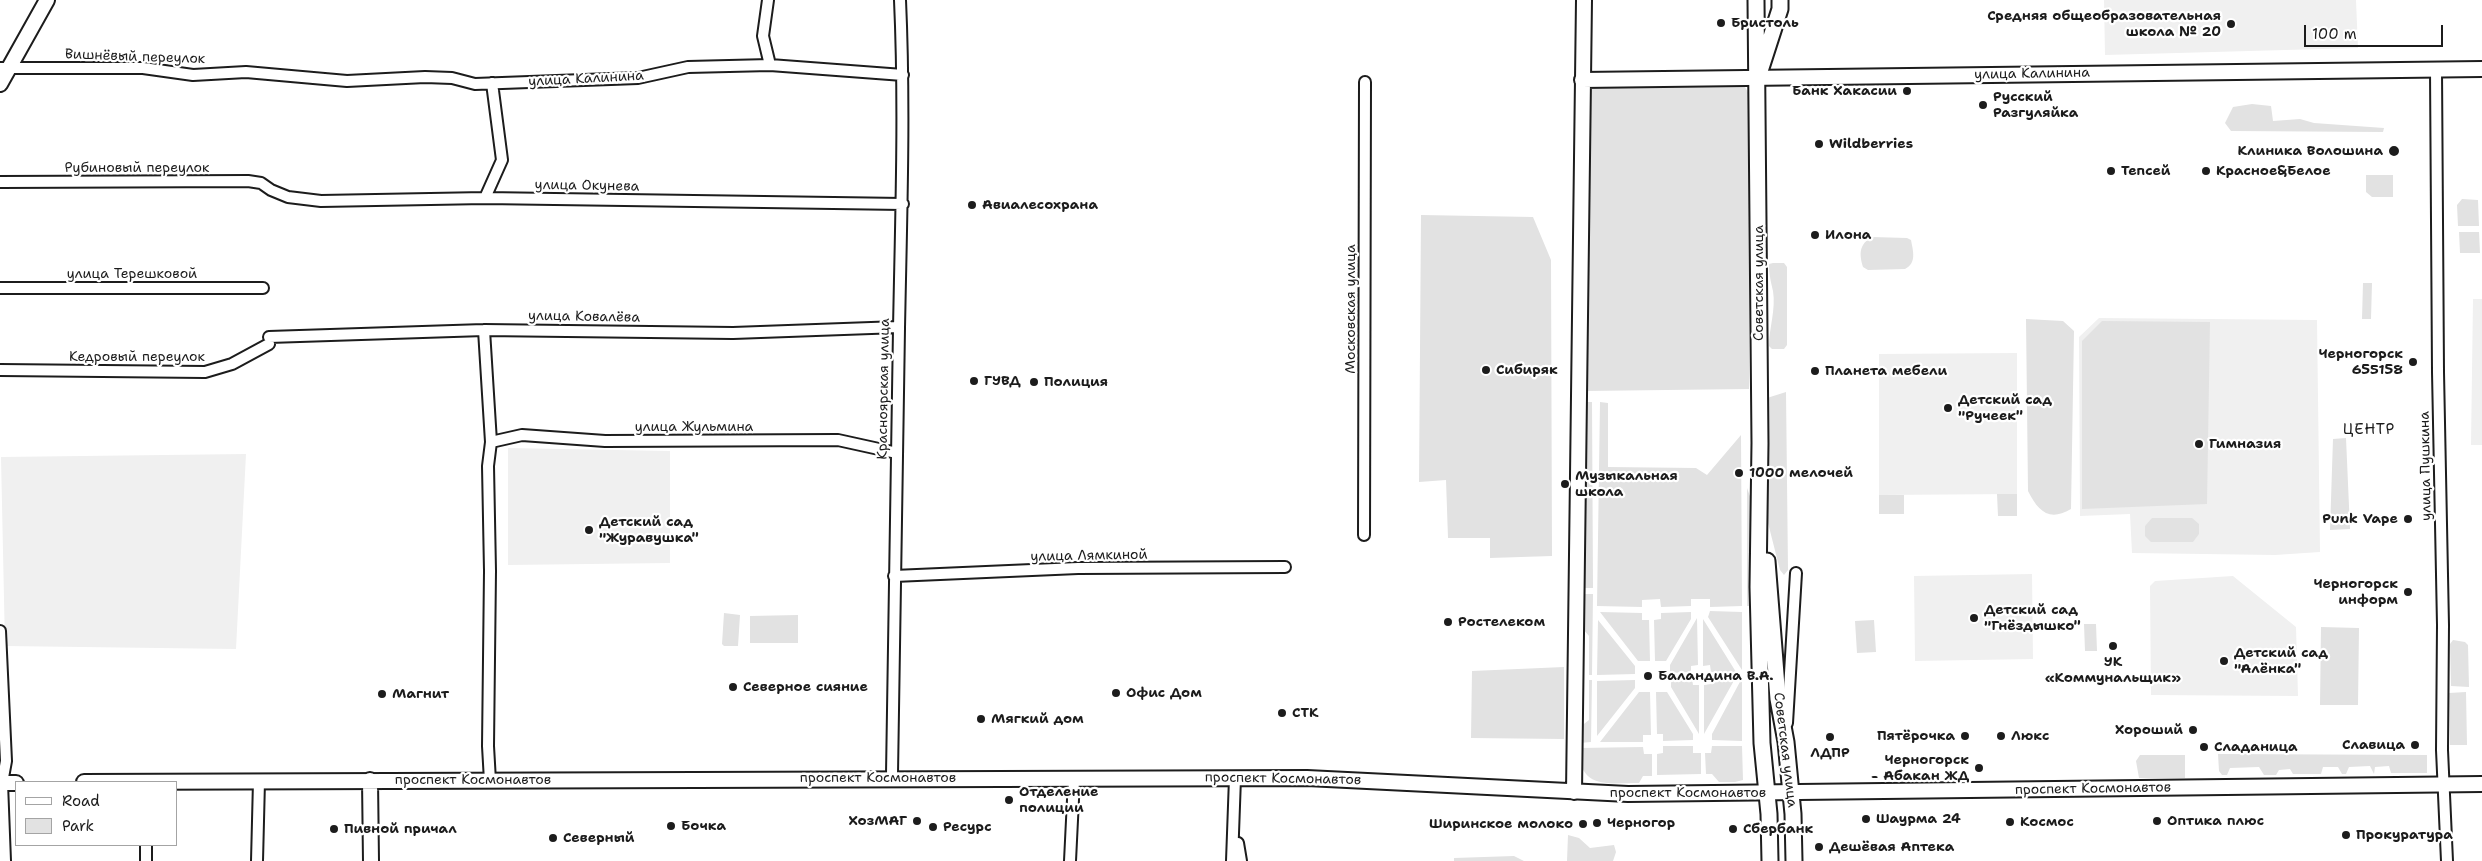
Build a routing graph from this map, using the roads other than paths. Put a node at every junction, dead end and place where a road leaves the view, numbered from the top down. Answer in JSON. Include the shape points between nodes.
{"nodes":[{"id":1,"x":47,"y":0,"type":"edge"},
{"id":2,"x":768,"y":0,"type":"edge"},
{"id":3,"x":900,"y":0,"type":"edge"},
{"id":4,"x":1584,"y":0,"type":"edge"},
{"id":5,"x":1756,"y":0,"type":"edge"},
{"id":6,"x":1780,"y":0,"type":"edge"},
{"id":7,"x":770,"y":65,"type":"junction"},
{"id":8,"x":4,"y":68,"type":"edge"},
{"id":9,"x":2482,"y":69,"type":"edge"},
{"id":10,"x":2436,"y":70,"type":"junction"},
{"id":11,"x":268,"y":74,"type":"joint"},
{"id":12,"x":903,"y":75,"type":"junction"},
{"id":13,"x":1757,"y":77,"type":"junction"},
{"id":14,"x":1582,"y":80,"type":"junction"},
{"id":15,"x":1365,"y":82,"type":"dead end"},
{"id":16,"x":492,"y":83,"type":"junction"},
{"id":17,"x":0,"y":84,"type":"edge"},
{"id":18,"x":0,"y":182,"type":"edge"},
{"id":19,"x":271,"y":190,"type":"joint"},
{"id":20,"x":485,"y":198,"type":"junction"},
{"id":21,"x":903,"y":204,"type":"junction"},
{"id":22,"x":0,"y":288,"type":"edge"},
{"id":23,"x":263,"y":288,"type":"dead end"},
{"id":24,"x":899,"y":327,"type":"junction"},
{"id":25,"x":484,"y":330,"type":"junction"},
{"id":26,"x":269,"y":340,"type":"joint"},
{"id":27,"x":0,"y":370,"type":"edge"},
{"id":28,"x":491,"y":442,"type":"junction"},
{"id":29,"x":897,"y":452,"type":"junction"},
{"id":30,"x":1760,"y":490,"type":"junction"},
{"id":31,"x":1364,"y":535,"type":"dead end"},
{"id":32,"x":1285,"y":567,"type":"dead end"},
{"id":33,"x":1796,"y":573,"type":"dead end"},
{"id":34,"x":894,"y":576,"type":"junction"},
{"id":35,"x":0,"y":631,"type":"edge"},
{"id":36,"x":1786,"y":742,"type":"junction"},
{"id":37,"x":892,"y":778,"type":"junction"},
{"id":38,"x":1235,"y":778,"type":"junction"},
{"id":39,"x":1074,"y":779,"type":"junction"},
{"id":40,"x":370,"y":780,"type":"junction"},
{"id":41,"x":258,"y":781,"type":"junction"},
{"id":42,"x":490,"y":781,"type":"junction"},
{"id":43,"x":178,"y":782,"type":"edge"},
{"id":44,"x":6,"y":783,"type":"edge"},
{"id":45,"x":2443,"y":784,"type":"junction"},
{"id":46,"x":2482,"y":784,"type":"edge"},
{"id":47,"x":1574,"y":792,"type":"junction"},
{"id":48,"x":1767,"y":792,"type":"junction"},
{"id":49,"x":1791,"y":792,"type":"junction"},
{"id":50,"x":1234,"y":823,"type":"junction"},
{"id":51,"x":146,"y":846,"type":"edge"},
{"id":52,"x":5,"y":861,"type":"edge"},
{"id":53,"x":146,"y":861,"type":"edge"},
{"id":54,"x":257,"y":861,"type":"edge"},
{"id":55,"x":371,"y":861,"type":"edge"},
{"id":56,"x":1070,"y":861,"type":"edge"},
{"id":57,"x":1232,"y":861,"type":"edge"},
{"id":58,"x":1241,"y":861,"type":"edge"},
{"id":59,"x":1770,"y":861,"type":"edge"},
{"id":60,"x":1794,"y":861,"type":"edge"},
{"id":61,"x":2447,"y":861,"type":"edge"}],
"edges":[{"from":1,"to":8,"type":"main road"},
{"from":2,"to":7,"type":"street","via":[[763,36]]},
{"from":3,"to":12,"type":"street","name":"Красноярская улица"},
{"from":4,"to":14,"type":"main road"},
{"from":5,"to":13,"type":"main road","name":"Советская улица"},
{"from":6,"to":13,"type":"main road","name":"Советская улица","via":[[1766,58]]},
{"from":7,"to":12,"type":"street","name":"улица Калинина"},
{"from":7,"to":16,"type":"street","name":"улица Калинина","via":[[688,67],[638,78]]},
{"from":8,"to":11,"type":"street","name":"Вишнёвый переулок","via":[[144,68],[193,74]]},
{"from":8,"to":17,"type":"main road"},
{"from":9,"to":10,"type":"main road","name":"улица Калинина"},
{"from":10,"to":13,"type":"main road","name":"улица Калинина"},
{"from":10,"to":45,"type":"street","name":"улица Пушкина"},
{"from":11,"to":16,"type":"street","name":"улица Калинина","via":[[347,81],[434,77],[475,84]]},
{"from":12,"to":21,"type":"street","name":"Красноярская улица"},
{"from":13,"to":14,"type":"main road","name":"улица Калинина"},
{"from":13,"to":30,"type":"main road","name":"Советская улица"},
{"from":14,"to":47,"type":"main road"},
{"from":15,"to":31,"type":"street","name":"Московская улица"},
{"from":16,"to":20,"type":"street","via":[[502,160]]},
{"from":18,"to":19,"type":"street","name":"Рубиновый переулок","via":[[248,181],[261,183]]},
{"from":19,"to":20,"type":"street","name":"улица Окунева","via":[[288,197],[321,201]]},
{"from":20,"to":21,"type":"street","name":"улица Окунева"},
{"from":21,"to":24,"type":"street","name":"Красноярская улица"},
{"from":22,"to":23,"type":"street","name":"улица Терешковой"},
{"from":24,"to":25,"type":"street","name":"улица Ковалёва","via":[[733,333]]},
{"from":24,"to":29,"type":"street","name":"Красноярская улица"},
{"from":25,"to":26,"type":"street","name":"улица Ковалёва"},
{"from":25,"to":28,"type":"street"},
{"from":26,"to":27,"type":"street","name":"Кедровый переулок","via":[[232,364],[206,372]]},
{"from":28,"to":29,"type":"street","name":"улица Жульмина","via":[[522,436],[605,441],[838,440]]},
{"from":28,"to":42,"type":"street","via":[[488,466]]},
{"from":29,"to":34,"type":"street","name":"Красноярская улица"},
{"from":30,"to":36,"type":"main road","name":"Советская улица","via":[[1778,699]]},
{"from":30,"to":48,"type":"main road","name":"Советская улица","via":[[1758,587],[1762,743]]},
{"from":32,"to":34,"type":"street","name":"улица Лямкиной","via":[[1078,568]]},
{"from":33,"to":36,"type":"street"},
{"from":34,"to":37,"type":"street","name":"Красноярская улица"},
{"from":35,"to":44,"type":"street"},
{"from":36,"to":49,"type":"main road","name":"Советская улица"},
{"from":37,"to":39,"type":"main road","name":"проспект Космонавтов"},
{"from":37,"to":42,"type":"main road","name":"проспект Космонавтов"},
{"from":38,"to":39,"type":"main road","name":"проспект Космонавтов"},
{"from":38,"to":47,"type":"main road","name":"проспект Космонавтов","via":[[1349,779]]},
{"from":38,"to":50,"type":"street"},
{"from":39,"to":56,"type":"street"},
{"from":40,"to":41,"type":"main road","name":"проспект Космонавтов"},
{"from":40,"to":42,"type":"main road","name":"проспект Космонавтов"},
{"from":40,"to":55,"type":"main road"},
{"from":41,"to":43,"type":"main road","name":"проспект Космонавтов"},
{"from":41,"to":54,"type":"street"},
{"from":44,"to":52,"type":"street"},
{"from":45,"to":46,"type":"main road","name":"проспект Космонавтов"},
{"from":45,"to":49,"type":"main road","name":"проспект Космонавтов"},
{"from":45,"to":61,"type":"street","name":"улица Пушкина"},
{"from":47,"to":48,"type":"main road","name":"проспект Космонавтов"},
{"from":48,"to":49,"type":"main road","name":"проспект Космонавтов"},
{"from":48,"to":59,"type":"main road","name":"Советская улица"},
{"from":49,"to":60,"type":"main road","name":"Советская улица"},
{"from":50,"to":57,"type":"street"},
{"from":50,"to":58,"type":"street"},
{"from":51,"to":53,"type":"street"}]}
